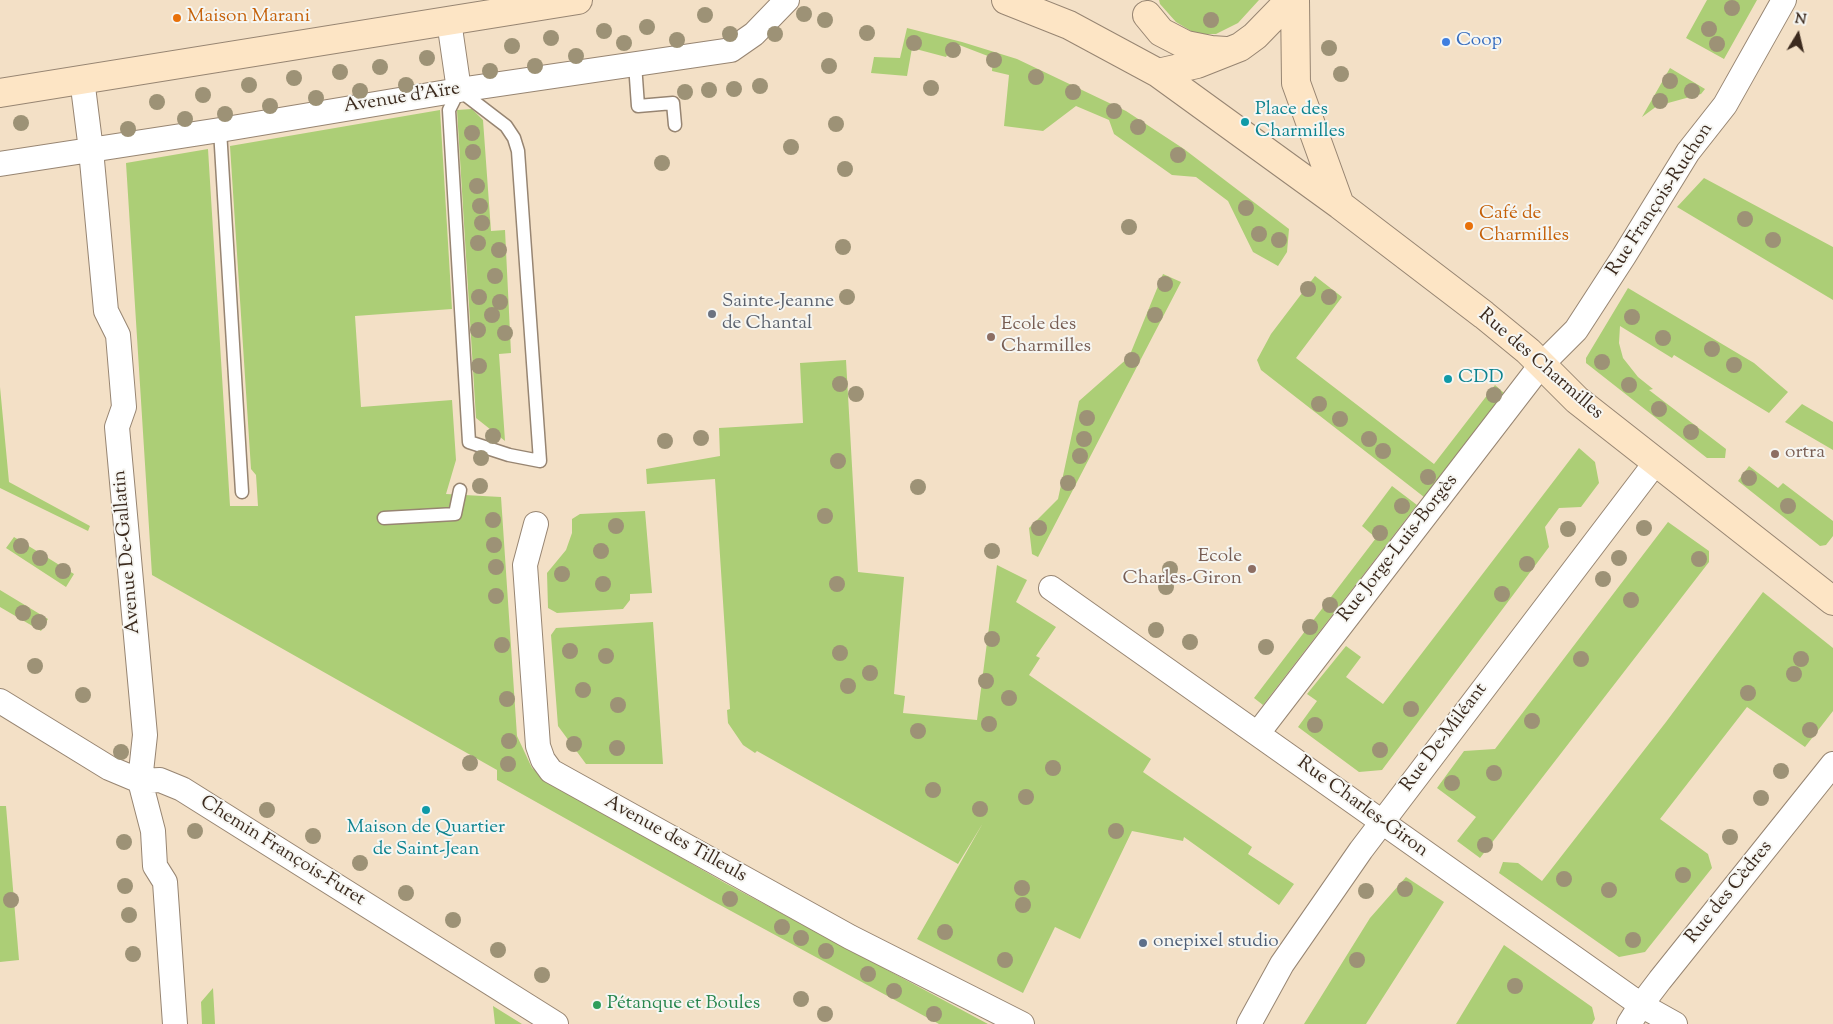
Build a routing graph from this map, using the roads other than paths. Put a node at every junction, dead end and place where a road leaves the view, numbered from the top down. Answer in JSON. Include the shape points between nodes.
{"nodes":[{"id":1,"x":578,"y":0,"type":"edge"},
{"id":2,"x":787,"y":0,"type":"edge"},
{"id":3,"x":1010,"y":0,"type":"edge"},
{"id":4,"x":1290,"y":0,"type":"edge"},
{"id":5,"x":1295,"y":0,"type":"edge"},
{"id":6,"x":1784,"y":0,"type":"edge"},
{"id":7,"x":1145,"y":7,"type":"edge"},
{"id":8,"x":450,"y":21,"type":"junction"},
{"id":9,"x":1232,"y":51,"type":"junction"},
{"id":10,"x":635,"y":64,"type":"junction"},
{"id":11,"x":1158,"y":72,"type":"junction"},
{"id":12,"x":82,"y":79,"type":"junction"},
{"id":13,"x":459,"y":90,"type":"junction"},
{"id":14,"x":0,"y":93,"type":"edge"},
{"id":15,"x":675,"y":125,"type":"dead end"},
{"id":16,"x":220,"y":130,"type":"junction"},
{"id":17,"x":91,"y":150,"type":"junction"},
{"id":18,"x":0,"y":164,"type":"edge"},
{"id":19,"x":1340,"y":205,"type":"junction"},
{"id":20,"x":1541,"y":365,"type":"junction"},
{"id":21,"x":1656,"y":462,"type":"junction"},
{"id":22,"x":460,"y":490,"type":"dead end"},
{"id":23,"x":242,"y":492,"type":"dead end"},
{"id":24,"x":384,"y":518,"type":"dead end"},
{"id":25,"x":536,"y":524,"type":"dead end"},
{"id":26,"x":1051,"y":588,"type":"dead end"},
{"id":27,"x":1833,"y":601,"type":"edge"},
{"id":28,"x":0,"y":701,"type":"edge"},
{"id":29,"x":1258,"y":733,"type":"junction"},
{"id":30,"x":1833,"y":764,"type":"edge"},
{"id":31,"x":140,"y":781,"type":"junction"},
{"id":32,"x":1381,"y":822,"type":"junction"},
{"id":33,"x":1635,"y":1015,"type":"edge"},
{"id":34,"x":175,"y":1024,"type":"edge"},
{"id":35,"x":556,"y":1024,"type":"edge"},
{"id":36,"x":1022,"y":1024,"type":"edge"},
{"id":37,"x":1248,"y":1024,"type":"edge"},
{"id":38,"x":1675,"y":1024,"type":"edge"}],
"edges":[{"from":1,"to":8,"type":"main road"},
{"from":2,"to":10,"type":"street","name":"Avenue d'Aïre","via":[[754,34],[731,50]]},
{"from":3,"to":11,"type":"main road","via":[[1069,25]]},
{"from":4,"to":9,"type":"main road","via":[[1255,36]]},
{"from":5,"to":19,"type":"main road","via":[[1296,83]]},
{"from":6,"to":20,"type":"street","name":"Rue François-Ruchon","via":[[1726,105],[1688,152],[1576,330]]},
{"from":7,"to":9,"type":"main road","via":[[1161,32],[1186,45]]},
{"from":7,"to":11,"type":"main road"},
{"from":8,"to":12,"type":"main road"},
{"from":8,"to":13,"type":"street"},
{"from":9,"to":11,"type":"main road","via":[[1197,64]]},
{"from":10,"to":13,"type":"street","name":"Avenue d'Aïre"},
{"from":10,"to":15,"type":"lane","via":[[638,106],[672,103]]},
{"from":11,"to":19,"type":"main road","name":"Rue des Charmilles"},
{"from":12,"to":14,"type":"main road"},
{"from":12,"to":17,"type":"street","name":"Avenue De-Gallatin"},
{"from":13,"to":13,"type":"lane","via":[[449,110],[468,442],[540,461],[518,151],[506,126]]},
{"from":13,"to":16,"type":"street","name":"Avenue d'Aïre"},
{"from":16,"to":17,"type":"street","name":"Avenue d'Aïre"},
{"from":16,"to":23,"type":"lane"},
{"from":17,"to":18,"type":"street","name":"Avenue d'Aïre"},
{"from":17,"to":31,"type":"street","name":"Avenue De-Gallatin","via":[[106,311],[118,335],[124,407],[116,427],[145,735]]},
{"from":19,"to":20,"type":"main road","name":"Rue des Charmilles","via":[[1528,351]]},
{"from":20,"to":21,"type":"main road","name":"Rue des Charmilles","via":[[1577,400]]},
{"from":20,"to":29,"type":"street","name":"Rue Jorge-Luis-Borgès"},
{"from":21,"to":27,"type":"main road","name":"Rue des Charmilles"},
{"from":21,"to":32,"type":"street","name":"Rue De-Miléant"},
{"from":22,"to":24,"type":"lane","via":[[455,514]]},
{"from":25,"to":36,"type":"street","name":"Avenue des Tilleuls","via":[[525,564],[538,746],[551,770],[850,937]]},
{"from":26,"to":29,"type":"street","name":"Rue Charles-Giron"},
{"from":28,"to":31,"type":"street","name":"Chemin François-Furet","via":[[109,768]]},
{"from":29,"to":32,"type":"street","name":"Rue Charles-Giron"},
{"from":30,"to":33,"type":"street","name":"Rue des Cèdres"},
{"from":31,"to":34,"type":"street","name":"Avenue De-Gallatin","via":[[153,831],[155,866],[165,882]]},
{"from":31,"to":35,"type":"street","name":"Chemin François-Furet","via":[[160,780],[182,789]]},
{"from":32,"to":33,"type":"street","name":"Rue Charles-Giron"},
{"from":32,"to":37,"type":"street","name":"Rue De-Miléant","via":[[1282,964]]},
{"from":33,"to":38,"type":"street","name":"Rue Charles-Giron"}]}
